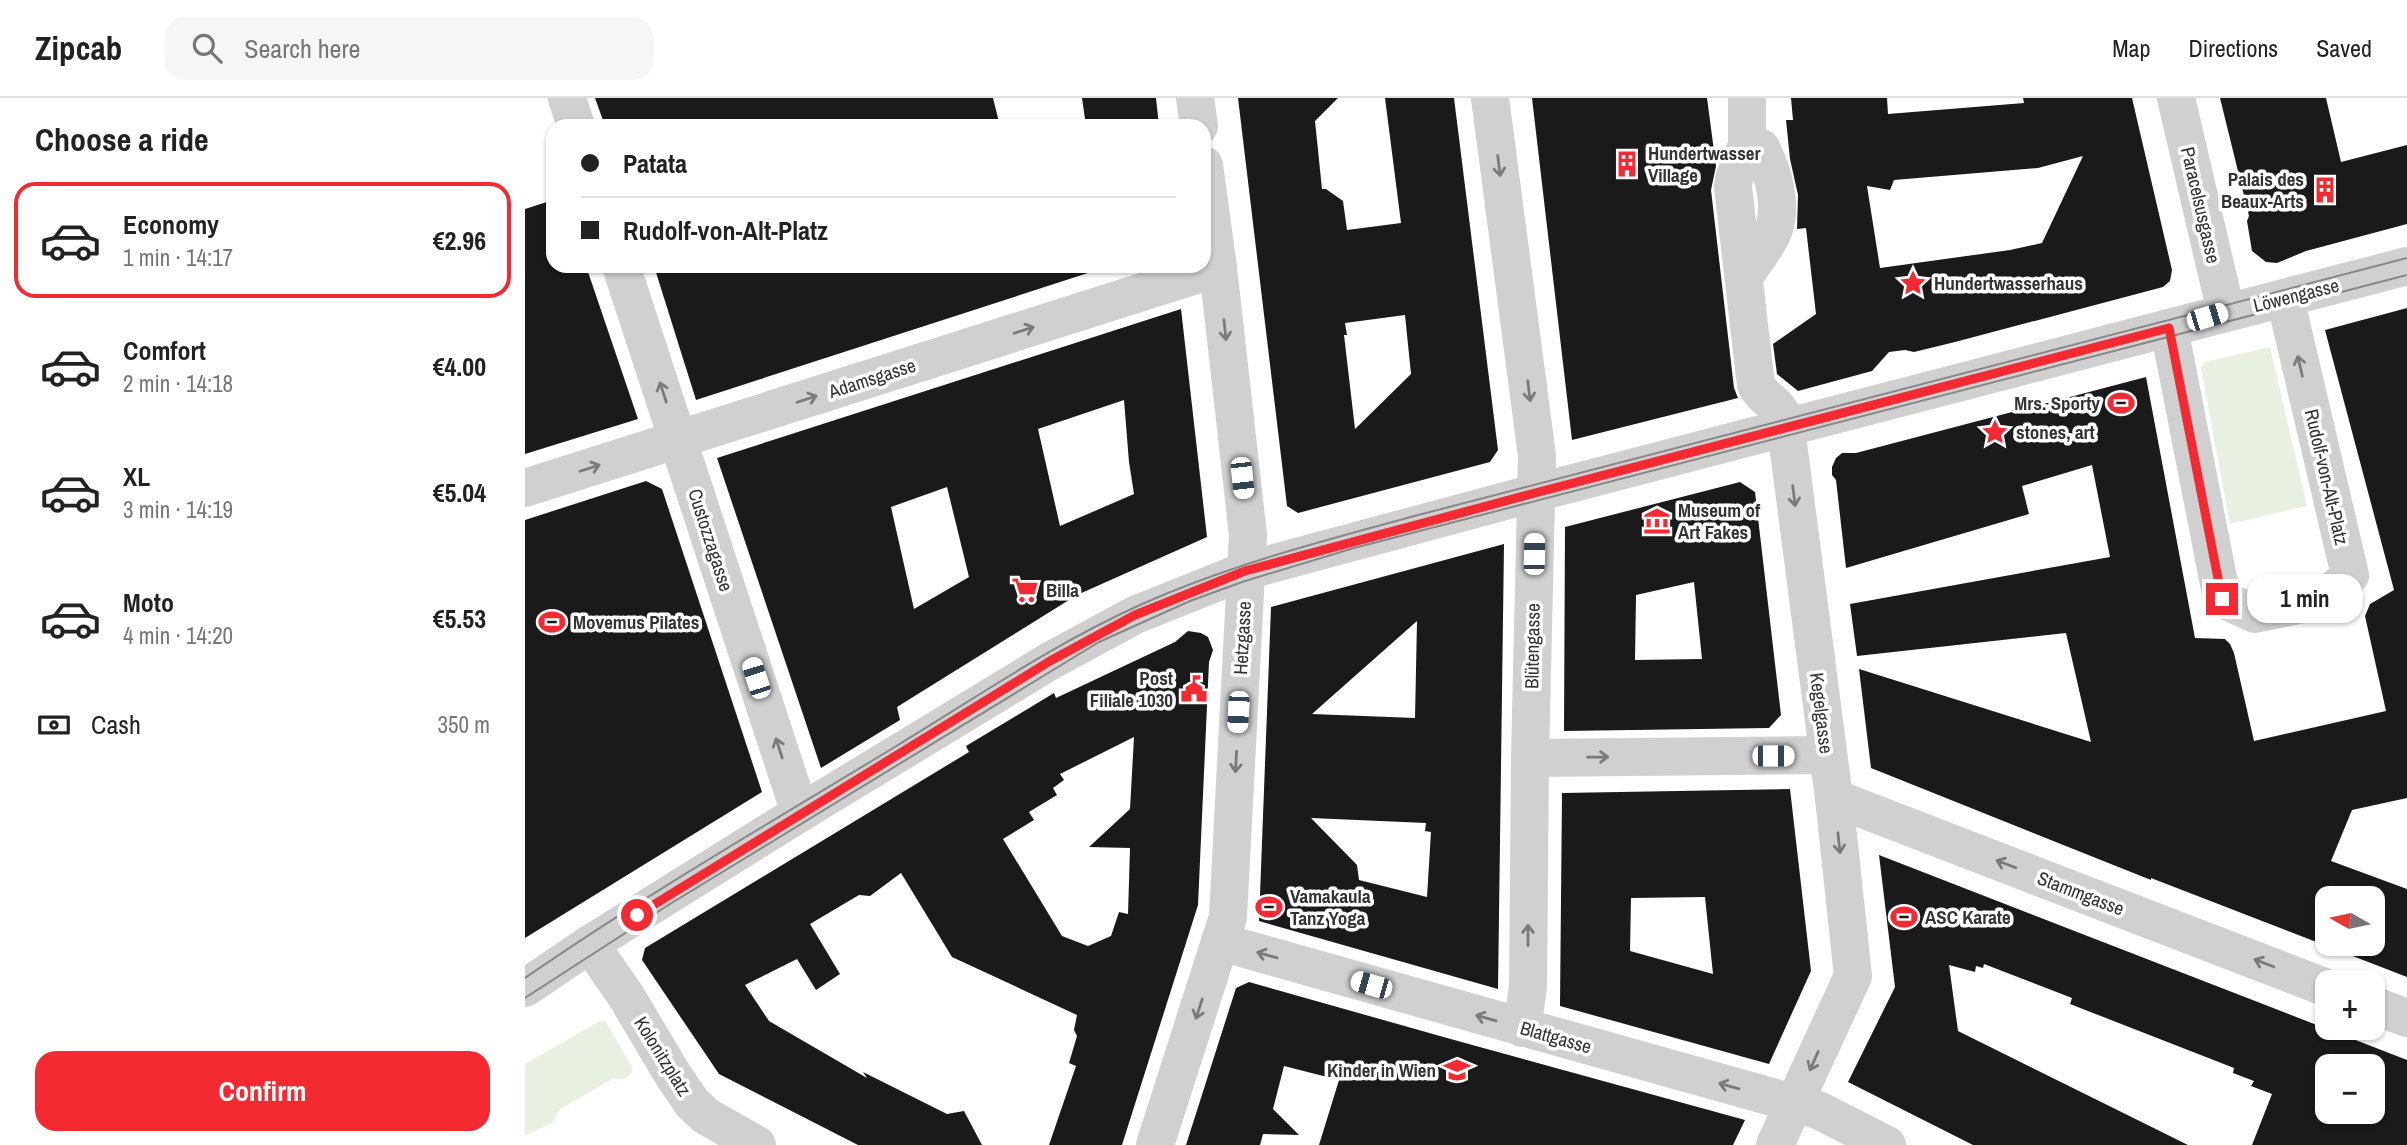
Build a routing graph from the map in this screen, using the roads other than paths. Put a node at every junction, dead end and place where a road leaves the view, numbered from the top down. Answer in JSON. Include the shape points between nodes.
{"nodes":[{"id":1,"x":567,"y":98,"type":"edge"},
{"id":2,"x":1195,"y":98,"type":"edge"},
{"id":3,"x":1490,"y":98,"type":"edge"},
{"id":4,"x":2175,"y":98,"type":"edge"},
{"id":5,"x":1747,"y":118,"type":"edge"},
{"id":6,"x":574,"y":119,"type":"edge"},
{"id":7,"x":1198,"y":119,"type":"edge"},
{"id":8,"x":1211,"y":216,"type":"edge"},
{"id":9,"x":2407,"y":266,"type":"edge"},
{"id":10,"x":1218,"y":268,"type":"junction"},
{"id":11,"x":1211,"y":270,"type":"edge"},
{"id":12,"x":623,"y":273,"type":"edge"},
{"id":13,"x":1202,"y":273,"type":"edge"},
{"id":14,"x":2285,"y":298,"type":"junction"},
{"id":15,"x":2226,"y":312,"type":"junction"},
{"id":16,"x":2169,"y":328,"type":"junction"},
{"id":17,"x":1786,"y":428,"type":"junction"},
{"id":18,"x":678,"y":440,"type":"junction"},
{"id":19,"x":525,"y":488,"type":"edge"},
{"id":20,"x":1535,"y":493,"type":"junction"},
{"id":21,"x":1245,"y":571,"type":"junction"},
{"id":22,"x":1828,"y":755,"type":"junction"},
{"id":23,"x":1529,"y":758,"type":"junction"},
{"id":24,"x":1834,"y":798,"type":"junction"},
{"id":25,"x":800,"y":813,"type":"junction"},
{"id":26,"x":1220,"y":942,"type":"junction"},
{"id":27,"x":590,"y":944,"type":"junction"},
{"id":28,"x":2315,"y":983,"type":"edge"},
{"id":29,"x":525,"y":988,"type":"edge"},
{"id":30,"x":2385,"y":1010,"type":"edge"},
{"id":31,"x":2407,"y":1018,"type":"edge"},
{"id":32,"x":1522,"y":1028,"type":"junction"},
{"id":33,"x":1794,"y":1105,"type":"junction"},
{"id":34,"x":757,"y":1145,"type":"edge"},
{"id":35,"x":1155,"y":1145,"type":"edge"},
{"id":36,"x":1775,"y":1145,"type":"edge"},
{"id":37,"x":1887,"y":1145,"type":"edge"}],
"edges":[{"from":1,"to":6,"type":"street"},
{"from":2,"to":7,"type":"street"},
{"from":3,"to":20,"type":"street","name":"Blütengasse","one_way":true,"via":[[1537,456]]},
{"from":4,"to":15,"type":"street","name":"Paracelsusgasse"},
{"from":5,"to":17,"type":"street","name":"Kegelgasse","via":[[1733,187],[1756,385],[1781,410]]},
{"from":8,"to":10,"type":"street","name":"Hetzgasse"},
{"from":9,"to":14,"type":"street","name":"Löwengasse"},
{"from":11,"to":10,"type":"street","name":"Adamsgasse","one_way":true},
{"from":10,"to":21,"type":"street","name":"Hetzgasse","one_way":true,"via":[[1248,530]]},
{"from":18,"to":12,"type":"street","name":"Custozzagasse","one_way":true},
{"from":18,"to":13,"type":"street","name":"Adamsgasse","one_way":true},
{"from":14,"to":15,"type":"street","name":"Löwengasse"},
{"from":16,"to":14,"type":"street","name":"Rudolf-von-Alt-Platz","one_way":true,"via":[[2222,599],[2255,614],[2323,600],[2350,575]]},
{"from":15,"to":16,"type":"street","name":"Löwengasse"},
{"from":16,"to":17,"type":"street","name":"Löwengasse"},
{"from":17,"to":20,"type":"street","name":"Löwengasse"},
{"from":17,"to":22,"type":"street","name":"Kegelgasse","one_way":true},
{"from":19,"to":18,"type":"street","name":"Adamsgasse","one_way":true},
{"from":25,"to":18,"type":"street","name":"Custozzagasse","one_way":true},
{"from":20,"to":21,"type":"street","name":"Löwengasse"},
{"from":20,"to":23,"type":"street","name":"Blütengasse"},
{"from":21,"to":25,"type":"street","name":"Löwengasse","via":[[1114,626]]},
{"from":21,"to":26,"type":"street","name":"Hetzgasse","one_way":true,"via":[[1228,917]]},
{"from":23,"to":22,"type":"street","one_way":true},
{"from":22,"to":24,"type":"street","name":"Kegelgasse"},
{"from":32,"to":23,"type":"street","name":"Blütengasse","one_way":true,"via":[[1528,986]]},
{"from":28,"to":24,"type":"street","name":"Stammgasse","one_way":true},
{"from":24,"to":33,"type":"street","name":"Kegelgasse","one_way":true,"via":[[1853,975]]},
{"from":25,"to":27,"type":"street","name":"Löwengasse"},
{"from":32,"to":26,"type":"street","name":"Blattgasse","one_way":true},
{"from":26,"to":35,"type":"street","name":"Hetzgasse","one_way":true},
{"from":27,"to":29,"type":"street","name":"Löwengasse"},
{"from":27,"to":34,"type":"street","name":"Kolonitzplatz","via":[[692,1103]]},
{"from":30,"to":31,"type":"street"},
{"from":33,"to":32,"type":"street","name":"Blattgasse","one_way":true},
{"from":33,"to":36,"type":"street","name":"Kegelgasse"},
{"from":33,"to":37,"type":"street","name":"Blattgasse","via":[[1818,1110]]}]}
